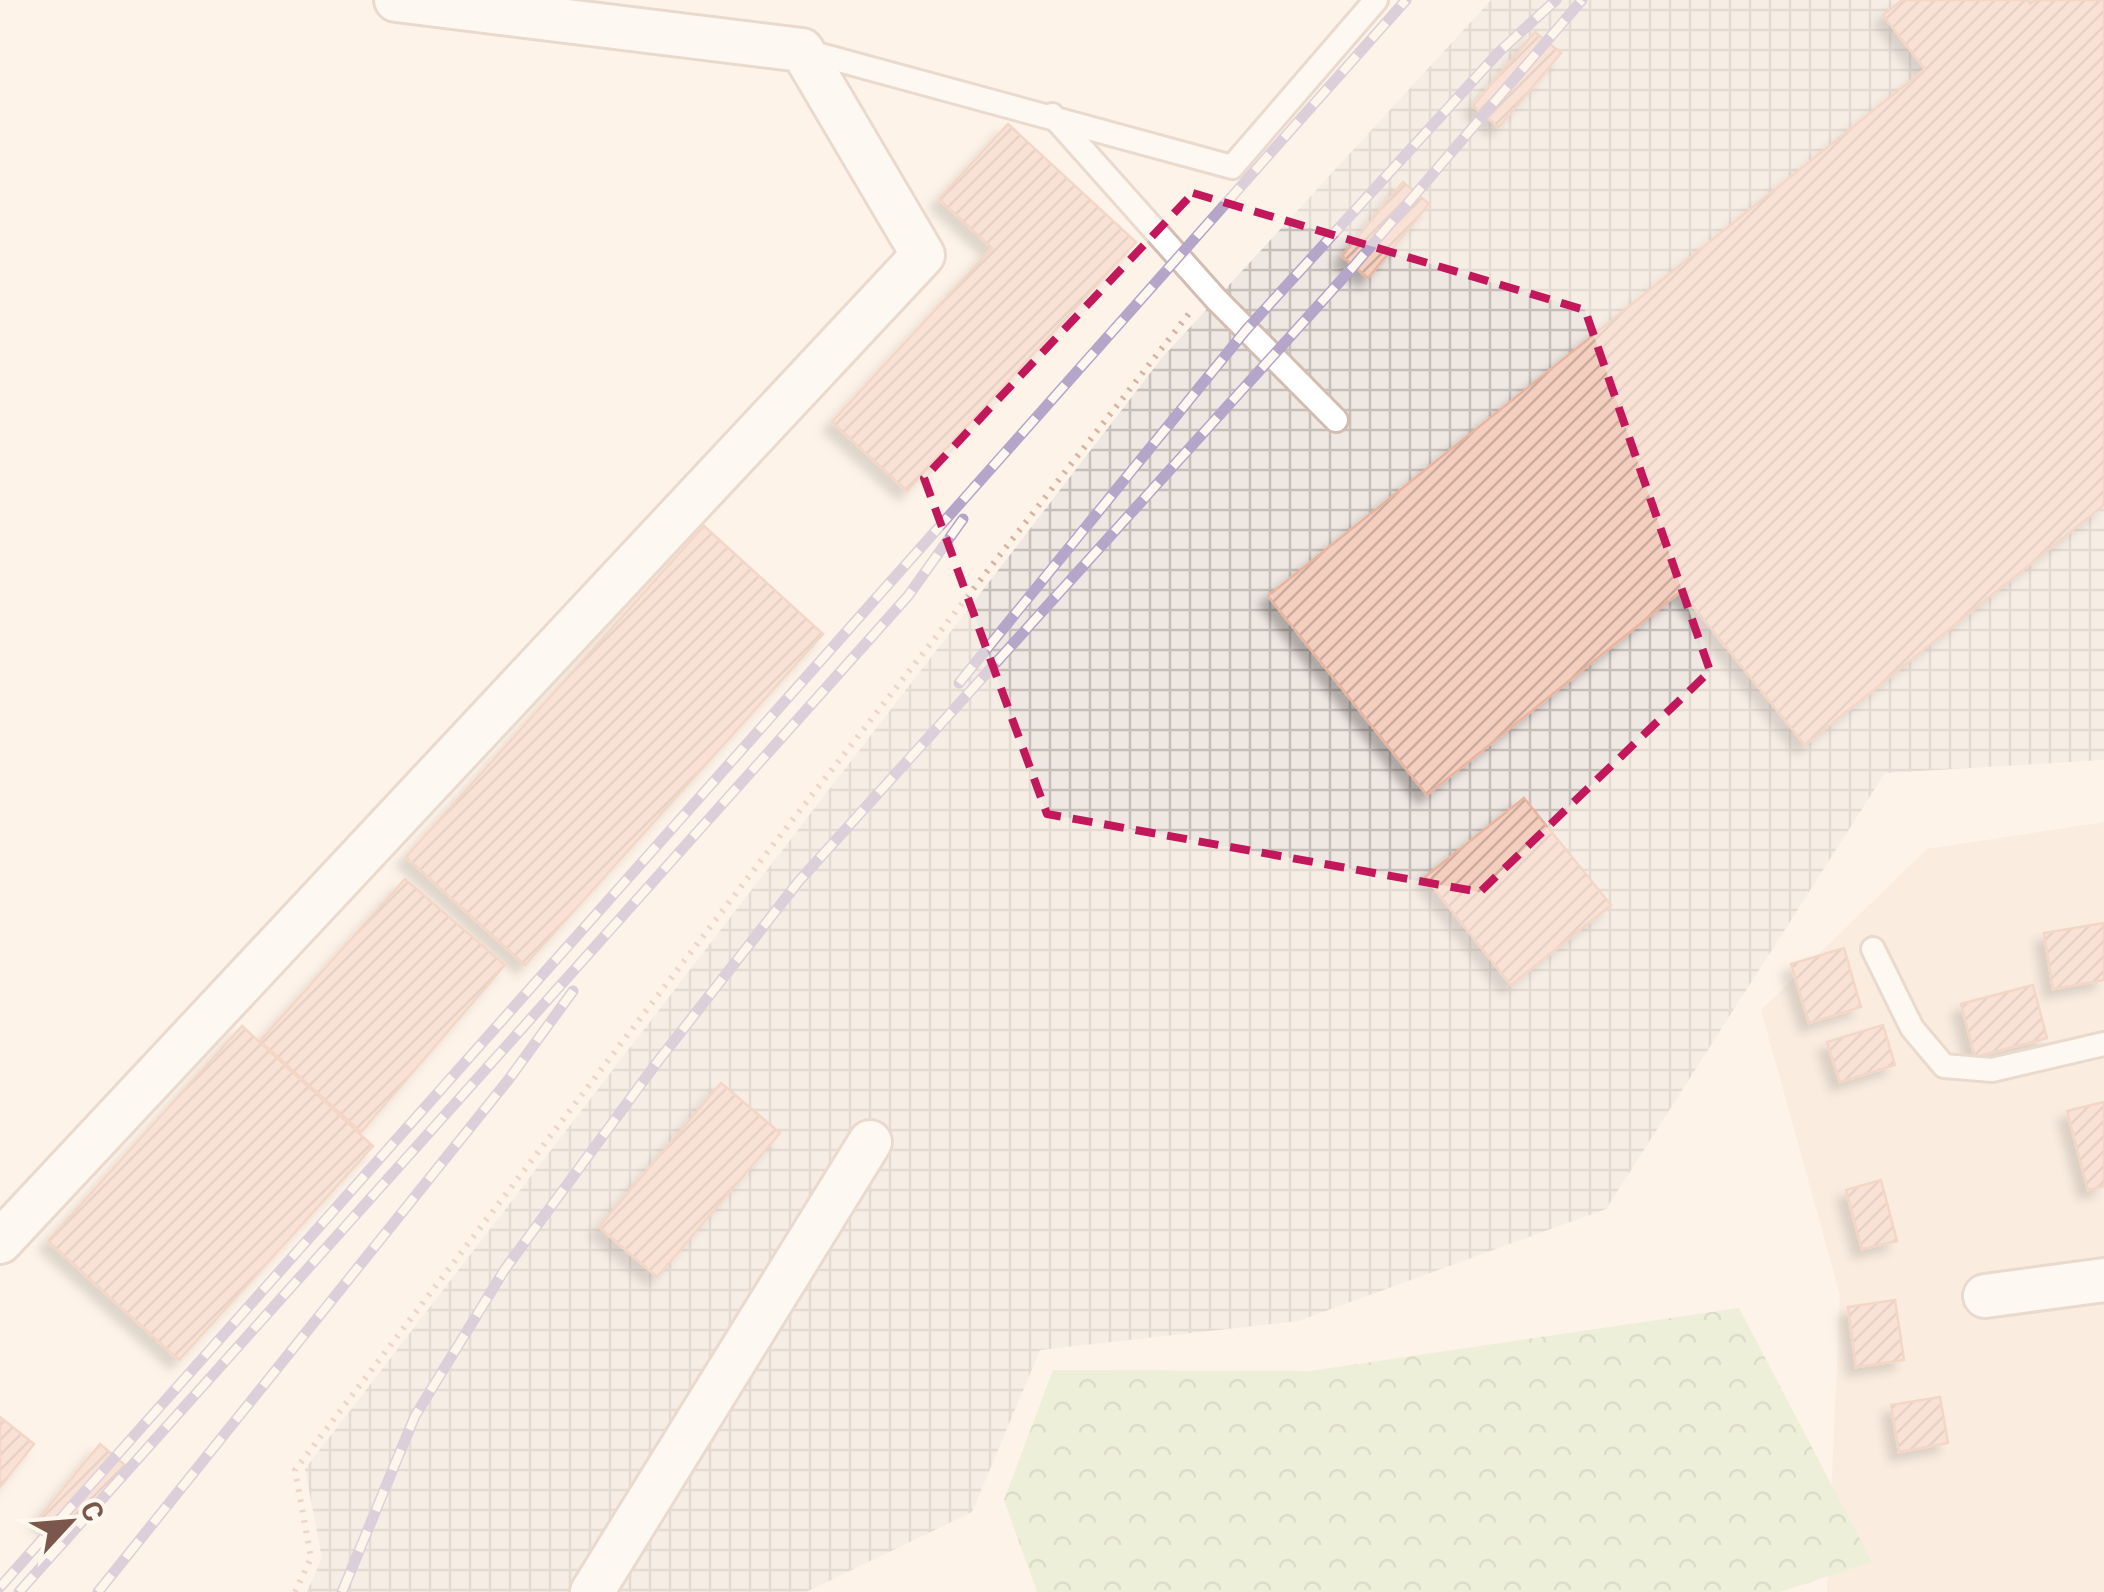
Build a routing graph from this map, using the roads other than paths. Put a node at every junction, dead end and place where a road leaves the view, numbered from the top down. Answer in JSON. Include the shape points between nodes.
{"nodes":[{"id":1,"x":396,"y":0,"type":"edge"},
{"id":2,"x":1376,"y":0,"type":"edge"},
{"id":3,"x":802,"y":50,"type":"junction"},
{"id":4,"x":1052,"y":115,"type":"junction"},
{"id":5,"x":1336,"y":420,"type":"dead end"},
{"id":6,"x":1874,"y":949,"type":"dead end"},
{"id":7,"x":2104,"y":1044,"type":"edge"},
{"id":8,"x":870,"y":1142,"type":"dead end"},
{"id":9,"x":0,"y":1242,"type":"edge"},
{"id":10,"x":2104,"y":1280,"type":"edge"},
{"id":11,"x":1984,"y":1296,"type":"dead end"},
{"id":12,"x":592,"y":1592,"type":"edge"}],
"edges":[{"from":1,"to":3,"type":"street"},
{"from":2,"to":4,"type":"lane","via":[[1232,167]]},
{"from":3,"to":4,"type":"lane"},
{"from":3,"to":9,"type":"street","via":[[923,255]]},
{"from":4,"to":5,"type":"lane","via":[[1207,290]]},
{"from":6,"to":7,"type":"lane","via":[[1912,1028],[1944,1066],[1992,1070]]},
{"from":8,"to":12,"type":"street"},
{"from":10,"to":11,"type":"street"}]}
